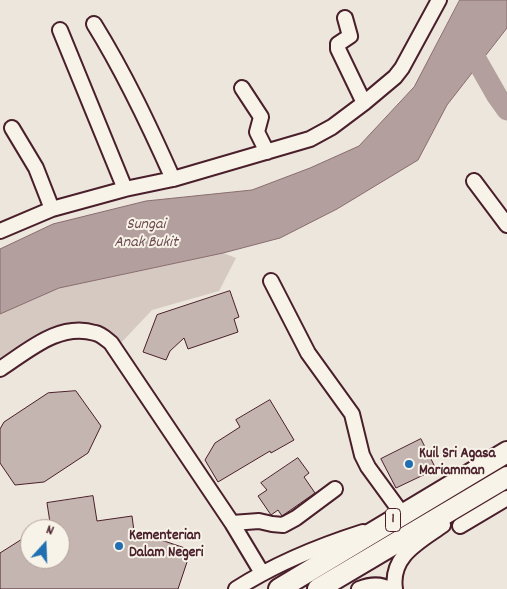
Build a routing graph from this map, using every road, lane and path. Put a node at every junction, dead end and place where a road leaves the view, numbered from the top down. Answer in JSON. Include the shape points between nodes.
{"nodes":[{"id":1,"x":439,"y":0,"type":"edge"},
{"id":2,"x":345,"y":18,"type":"dead end"},
{"id":3,"x":94,"y":24,"type":"dead end"},
{"id":4,"x":60,"y":30,"type":"dead end"},
{"id":5,"x":242,"y":88,"type":"dead end"},
{"id":6,"x":364,"y":103,"type":"junction"},
{"id":7,"x":12,"y":128,"type":"dead end"},
{"id":8,"x":267,"y":152,"type":"junction"},
{"id":9,"x":172,"y":180,"type":"junction"},
{"id":10,"x":474,"y":181,"type":"dead end"},
{"id":11,"x":125,"y":189,"type":"junction"},
{"id":12,"x":52,"y":209,"type":"junction"},
{"id":13,"x":507,"y":225,"type":"edge"},
{"id":14,"x":0,"y":231,"type":"edge"},
{"id":15,"x":271,"y":281,"type":"dead end"},
{"id":16,"x":0,"y":369,"type":"edge"},
{"id":17,"x":507,"y":452,"type":"edge"},
{"id":18,"x":507,"y":476,"type":"edge"},
{"id":19,"x":507,"y":481,"type":"edge"},
{"id":20,"x":335,"y":489,"type":"dead end"},
{"id":21,"x":507,"y":498,"type":"edge"},
{"id":22,"x":402,"y":514,"type":"junction"},
{"id":23,"x":232,"y":523,"type":"junction"},
{"id":24,"x":385,"y":526,"type":"junction"},
{"id":25,"x":460,"y":526,"type":"dead end"},
{"id":26,"x":262,"y":573,"type":"junction"},
{"id":27,"x":236,"y":589,"type":"edge"},
{"id":28,"x":279,"y":589,"type":"edge"},
{"id":29,"x":318,"y":589,"type":"edge"},
{"id":30,"x":359,"y":589,"type":"edge"},
{"id":31,"x":389,"y":589,"type":"edge"},
{"id":32,"x":395,"y":589,"type":"edge"}],
"edges":[{"from":1,"to":6,"type":"street","via":[[402,68]]},
{"from":2,"to":6,"type":"street","via":[[350,36],[338,44],[338,49]]},
{"from":3,"to":9,"type":"street","via":[[148,122]]},
{"from":4,"to":11,"type":"street"},
{"from":5,"to":8,"type":"street","via":[[260,117],[257,132]]},
{"from":6,"to":8,"type":"street","via":[[310,139]]},
{"from":7,"to":12,"type":"street","via":[[36,168]]},
{"from":8,"to":9,"type":"street"},
{"from":9,"to":11,"type":"street"},
{"from":10,"to":13,"type":"street"},
{"from":11,"to":12,"type":"street"},
{"from":12,"to":14,"type":"street"},
{"from":15,"to":22,"type":"street","via":[[308,353],[352,414],[368,467]]},
{"from":16,"to":23,"type":"street","via":[[61,333],[79,330],[96,333],[112,343]]},
{"from":17,"to":22,"type":"highway","number":"1"},
{"from":18,"to":29,"type":"highway","number":"1"},
{"from":19,"to":32,"type":"street","via":[[414,545],[396,567]]},
{"from":20,"to":23,"type":"street","via":[[283,525],[259,521]]},
{"from":21,"to":25,"type":"street"},
{"from":22,"to":24,"type":"highway","number":"1"},
{"from":23,"to":26,"type":"street"},
{"from":24,"to":26,"type":"street","via":[[333,541]]},
{"from":24,"to":28,"type":"highway","number":"1"},
{"from":26,"to":27,"type":"street"},
{"from":30,"to":31,"type":"street","via":[[376,585]]}]}
